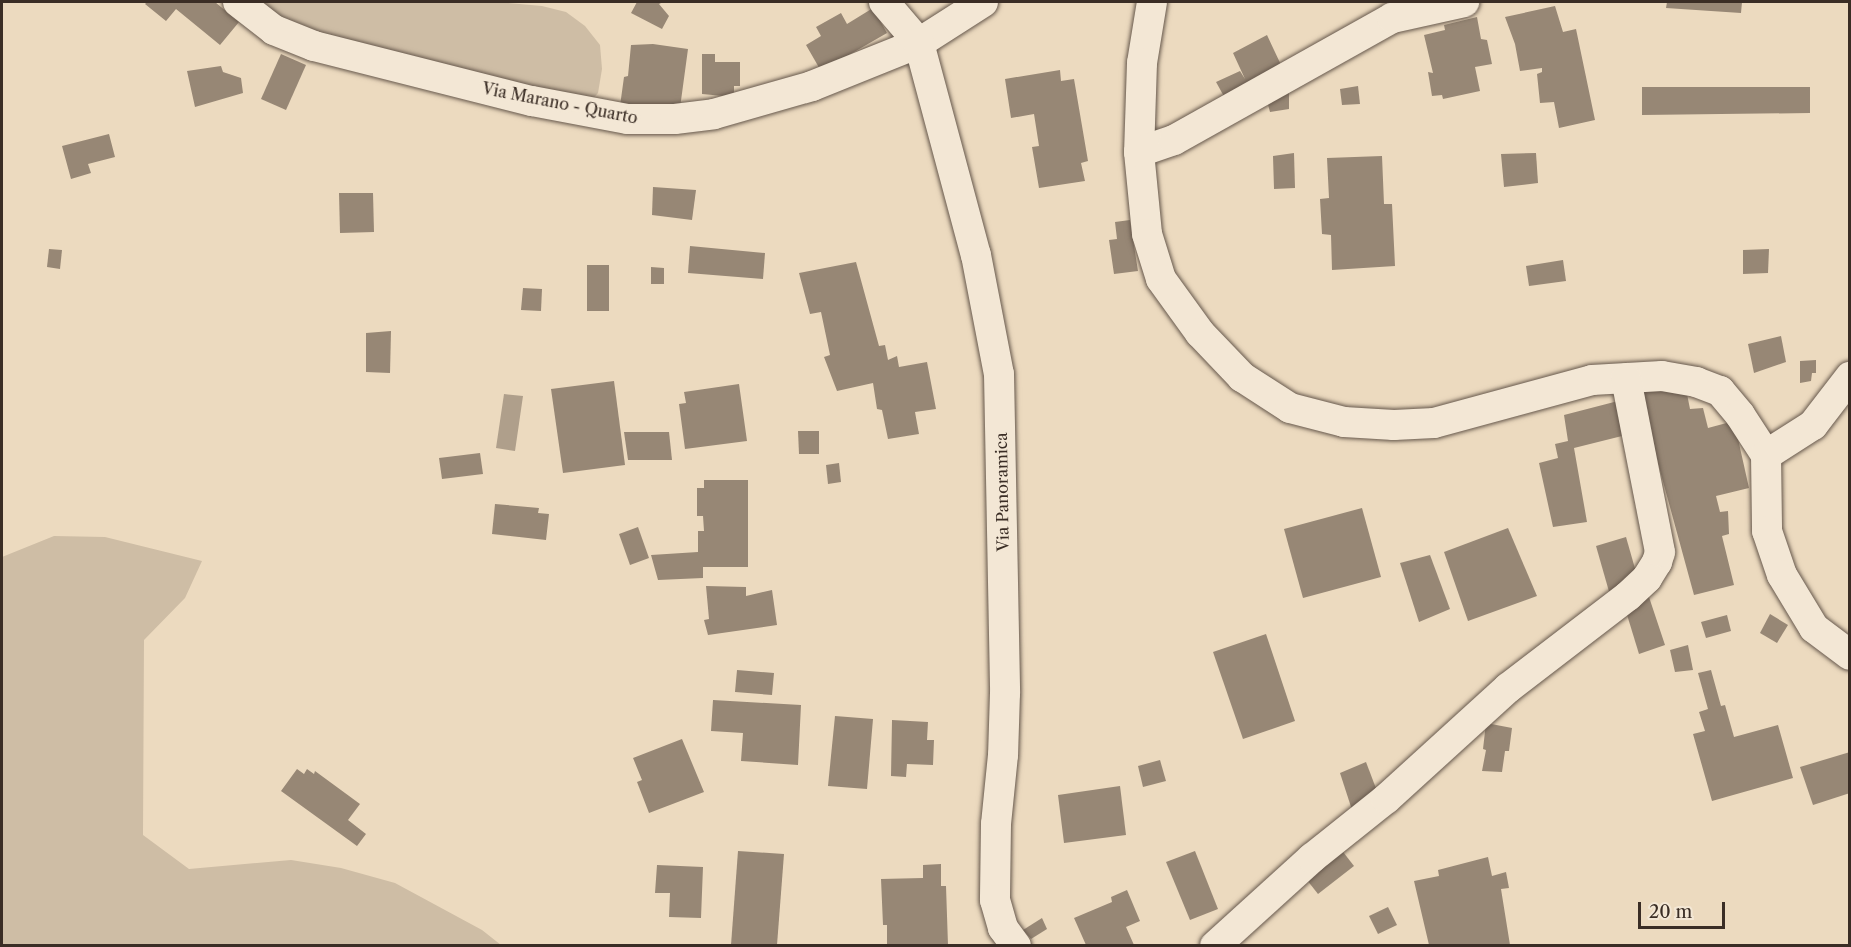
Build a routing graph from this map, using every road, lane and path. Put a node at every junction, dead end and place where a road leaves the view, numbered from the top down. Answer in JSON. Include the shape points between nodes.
{"nodes":[{"id":1,"x":238,"y":2,"type":"edge"},
{"id":2,"x":884,"y":2,"type":"edge"},
{"id":3,"x":983,"y":2,"type":"edge"},
{"id":4,"x":1152,"y":2,"type":"edge"},
{"id":5,"x":1464,"y":2,"type":"edge"},
{"id":6,"x":919,"y":43,"type":"junction"},
{"id":7,"x":1138,"y":152,"type":"junction"},
{"id":8,"x":1850,"y":377,"type":"edge"},
{"id":9,"x":1626,"y":378,"type":"junction"},
{"id":10,"x":1766,"y":455,"type":"junction"},
{"id":11,"x":1850,"y":655,"type":"edge"},
{"id":12,"x":1010,"y":942,"type":"edge"},
{"id":13,"x":1215,"y":945,"type":"edge"}],
"edges":[{"from":1,"to":6,"type":"street","name":"Via Marano - Quarto","via":[[274,30],[314,46],[532,101],[627,119],[714,114],[812,86]]},
{"from":2,"to":6,"type":"street"},
{"from":3,"to":6,"type":"street","name":"Via Marano - Quarto"},
{"from":4,"to":7,"type":"street","via":[[1142,63]]},
{"from":5,"to":7,"type":"street","via":[[1392,18],[1174,140]]},
{"from":6,"to":12,"type":"street","name":"Via Panoramica","via":[[976,255],[999,374],[1005,693],[995,900]]},
{"from":7,"to":9,"type":"street","via":[[1147,234],[1161,279],[1200,333],[1242,377],[1290,408],[1344,422],[1434,423],[1592,380]]},
{"from":8,"to":10,"type":"street","via":[[1813,425]]},
{"from":9,"to":10,"type":"street","via":[[1662,376],[1696,382],[1720,392]]},
{"from":9,"to":13,"type":"street","via":[[1660,552],[1647,578],[1508,688]]},
{"from":10,"to":11,"type":"street","via":[[1767,531],[1782,576],[1815,628]]}]}
